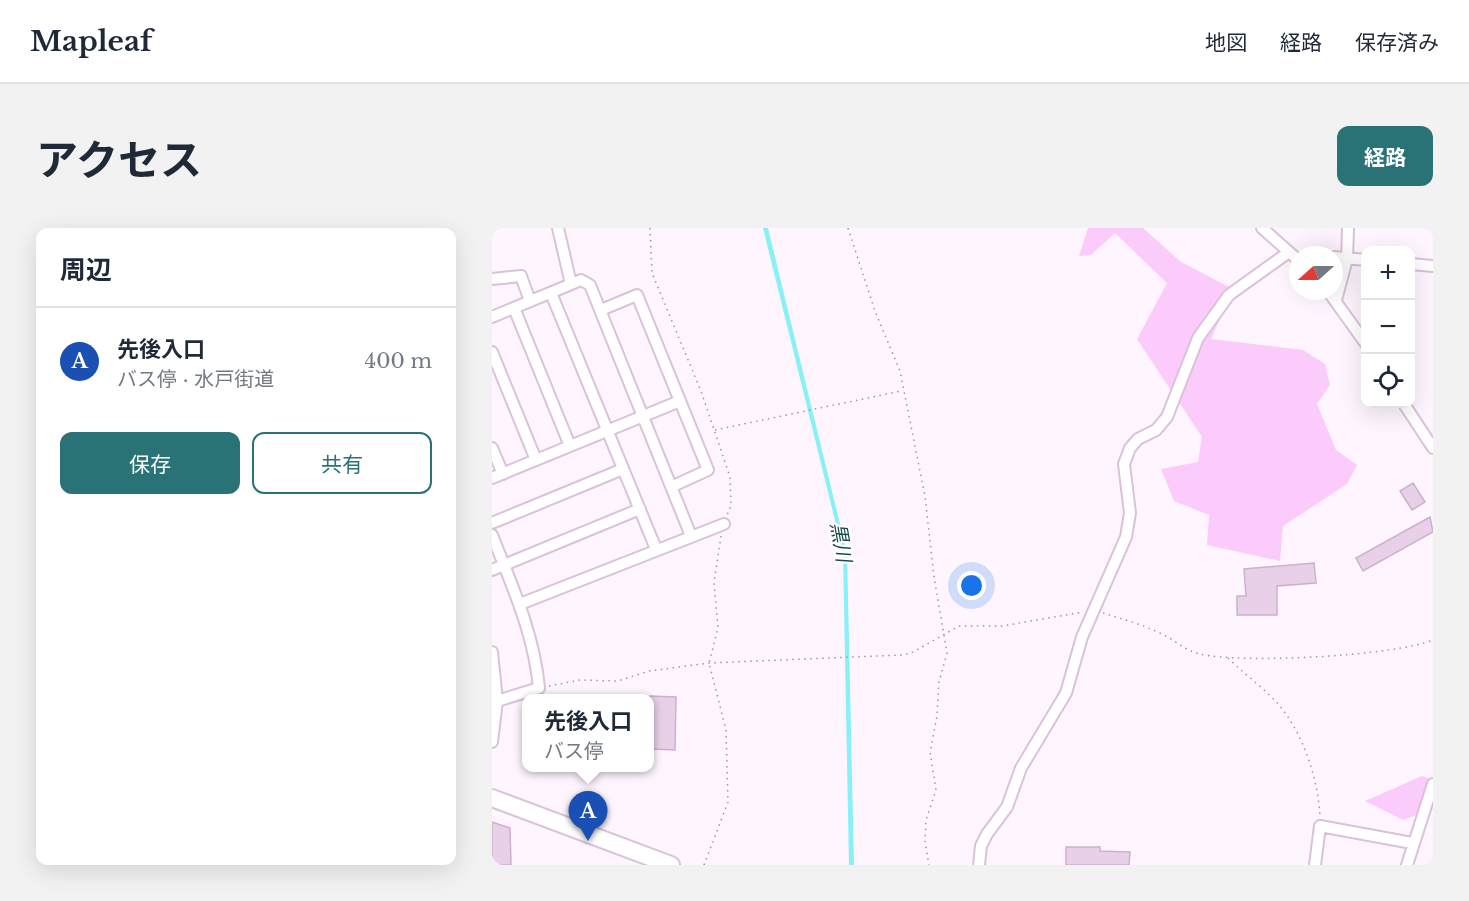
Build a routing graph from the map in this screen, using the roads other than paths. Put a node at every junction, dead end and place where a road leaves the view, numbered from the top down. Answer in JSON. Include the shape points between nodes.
{"nodes":[{"id":1,"x":558,"y":228,"type":"edge"},
{"id":2,"x":1262,"y":228,"type":"edge"},
{"id":3,"x":1348,"y":228,"type":"edge"},
{"id":4,"x":1289,"y":252,"type":"edge"},
{"id":5,"x":1289,"y":258,"type":"edge"},
{"id":6,"x":1343,"y":258,"type":"edge"},
{"id":7,"x":1347,"y":258,"type":"junction"},
{"id":8,"x":1361,"y":260,"type":"edge"},
{"id":9,"x":1415,"y":264,"type":"edge"},
{"id":10,"x":1433,"y":266,"type":"edge"},
{"id":11,"x":1343,"y":273,"type":"edge"},
{"id":12,"x":492,"y":279,"type":"edge"},
{"id":13,"x":572,"y":284,"type":"junction"},
{"id":14,"x":551,"y":293,"type":"junction"},
{"id":15,"x":1336,"y":300,"type":"edge"},
{"id":16,"x":530,"y":301,"type":"junction"},
{"id":17,"x":514,"y":308,"type":"junction"},
{"id":18,"x":601,"y":310,"type":"junction"},
{"id":19,"x":492,"y":317,"type":"edge"},
{"id":20,"x":1361,"y":338,"type":"edge"},
{"id":21,"x":492,"y":352,"type":"edge"},
{"id":22,"x":680,"y":401,"type":"junction"},
{"id":23,"x":1407,"y":408,"type":"edge"},
{"id":24,"x":644,"y":416,"type":"junction"},
{"id":25,"x":607,"y":431,"type":"junction"},
{"id":26,"x":570,"y":446,"type":"junction"},
{"id":27,"x":492,"y":448,"type":"edge"},
{"id":28,"x":1433,"y":448,"type":"edge"},
{"id":29,"x":537,"y":460,"type":"junction"},
{"id":30,"x":623,"y":469,"type":"junction"},
{"id":31,"x":497,"y":476,"type":"edge"},
{"id":32,"x":673,"y":486,"type":"junction"},
{"id":33,"x":640,"y":509,"type":"junction"},
{"id":34,"x":492,"y":523,"type":"edge"},
{"id":35,"x":724,"y":524,"type":"dead end"},
{"id":36,"x":492,"y":536,"type":"edge"},
{"id":37,"x":691,"y":536,"type":"junction"},
{"id":38,"x":656,"y":549,"type":"junction"},
{"id":39,"x":504,"y":565,"type":"junction"},
{"id":40,"x":492,"y":570,"type":"edge"},
{"id":41,"x":520,"y":604,"type":"junction"},
{"id":42,"x":492,"y":652,"type":"edge"},
{"id":43,"x":494,"y":680,"type":"edge"},
{"id":44,"x":497,"y":701,"type":"junction"},
{"id":45,"x":492,"y":742,"type":"edge"},
{"id":46,"x":1433,"y":784,"type":"edge"},
{"id":47,"x":492,"y":798,"type":"edge"},
{"id":48,"x":1412,"y":843,"type":"junction"},
{"id":49,"x":671,"y":865,"type":"edge"},
{"id":50,"x":979,"y":865,"type":"edge"},
{"id":51,"x":1315,"y":865,"type":"edge"},
{"id":52,"x":1407,"y":865,"type":"edge"}],
"edges":[{"from":1,"to":13,"type":"street"},
{"from":2,"to":4,"type":"street"},
{"from":3,"to":7,"type":"street"},
{"from":5,"to":50,"type":"street","via":[[1234,290],[1210,318],[1194,346],[1167,417],[1130,448],[1124,464],[1130,513],[1127,533],[1083,637],[1066,693],[1021,768],[1007,807],[987,834]]},
{"from":6,"to":7,"type":"street"},
{"from":7,"to":8,"type":"street"},
{"from":7,"to":11,"type":"street"},
{"from":9,"to":10,"type":"street"},
{"from":12,"to":16,"type":"street","via":[[521,276]]},
{"from":13,"to":14,"type":"street"},
{"from":13,"to":18,"type":"street","via":[[581,280],[590,285]]},
{"from":14,"to":16,"type":"street"},
{"from":14,"to":25,"type":"street"},
{"from":15,"to":20,"type":"street"},
{"from":16,"to":17,"type":"street"},
{"from":17,"to":19,"type":"street"},
{"from":17,"to":26,"type":"street"},
{"from":18,"to":22,"type":"street","via":[[637,295]]},
{"from":18,"to":24,"type":"street"},
{"from":21,"to":29,"type":"street"},
{"from":22,"to":24,"type":"street"},
{"from":22,"to":32,"type":"street","via":[[708,471]]},
{"from":23,"to":28,"type":"street"},
{"from":24,"to":25,"type":"street"},
{"from":24,"to":32,"type":"street"},
{"from":25,"to":26,"type":"street"},
{"from":25,"to":30,"type":"street"},
{"from":26,"to":29,"type":"street"},
{"from":27,"to":31,"type":"street"},
{"from":29,"to":31,"type":"street"},
{"from":30,"to":33,"type":"street"},
{"from":30,"to":34,"type":"street"},
{"from":32,"to":37,"type":"street"},
{"from":33,"to":38,"type":"street"},
{"from":33,"to":39,"type":"street"},
{"from":35,"to":37,"type":"street"},
{"from":36,"to":39,"type":"street"},
{"from":37,"to":38,"type":"street"},
{"from":38,"to":41,"type":"street"},
{"from":39,"to":40,"type":"street"},
{"from":39,"to":41,"type":"street"},
{"from":41,"to":44,"type":"street","via":[[534,645],[539,688]]},
{"from":42,"to":43,"type":"street"},
{"from":43,"to":44,"type":"street"},
{"from":44,"to":45,"type":"street"},
{"from":46,"to":48,"type":"street"},
{"from":47,"to":49,"type":"highway"},
{"from":48,"to":51,"type":"street","via":[[1320,826]]},
{"from":48,"to":52,"type":"street"}]}
